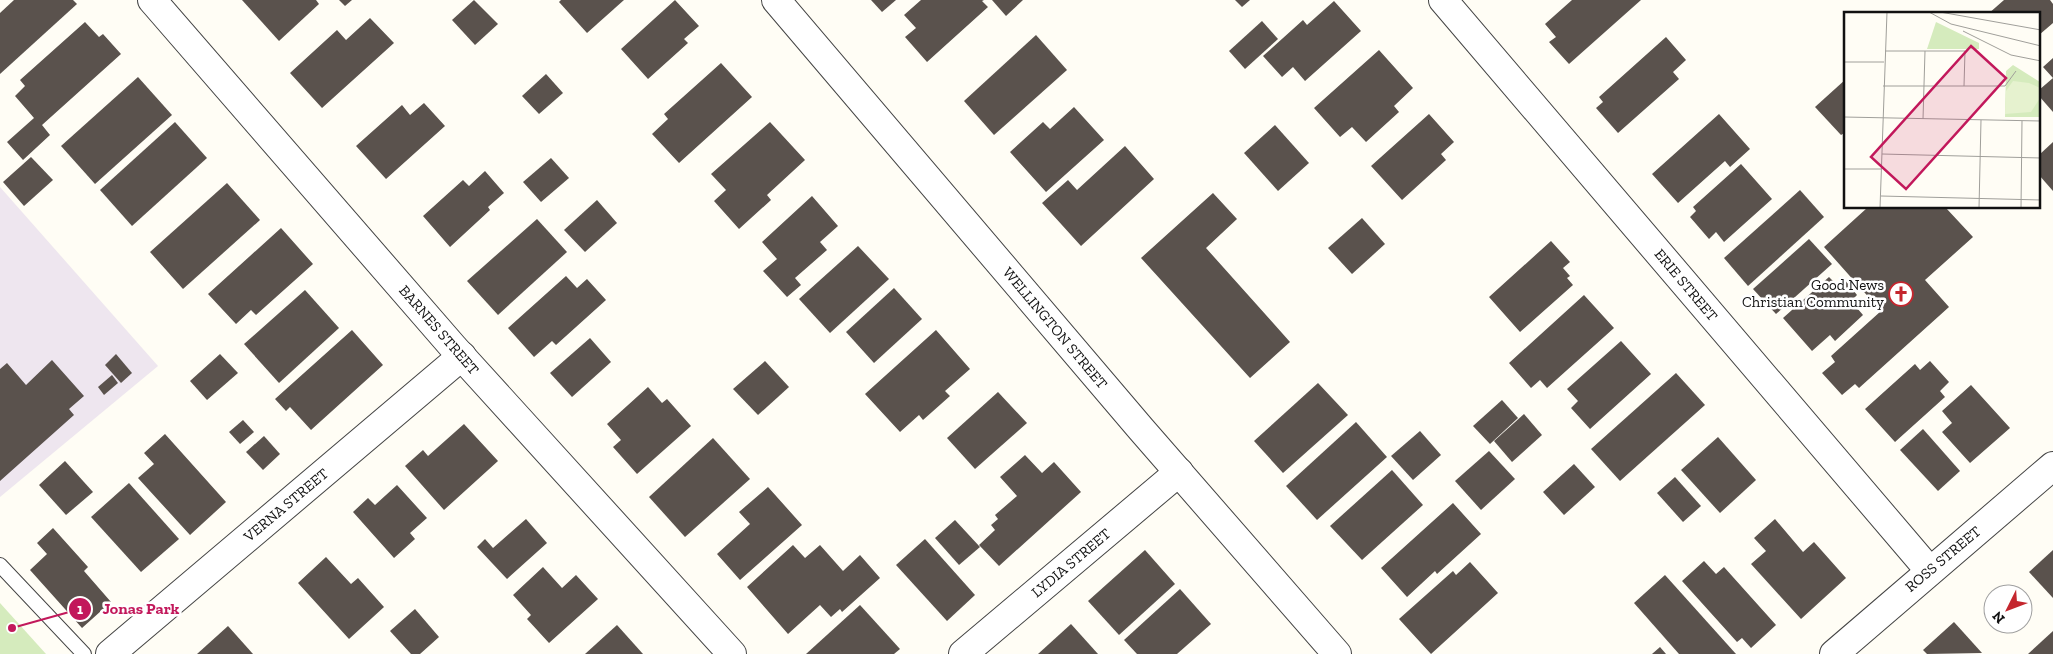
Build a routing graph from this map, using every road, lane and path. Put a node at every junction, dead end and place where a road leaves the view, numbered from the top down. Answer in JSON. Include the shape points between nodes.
{"nodes":[{"id":1,"x":152,"y":0,"type":"edge"},
{"id":2,"x":776,"y":0,"type":"edge"},
{"id":3,"x":1443,"y":0,"type":"edge"},
{"id":4,"x":462,"y":356,"type":"junction"},
{"id":5,"x":2053,"y":466,"type":"edge"},
{"id":6,"x":1179,"y":472,"type":"junction"},
{"id":7,"x":0,"y":565,"type":"edge"},
{"id":8,"x":1929,"y":570,"type":"junction"},
{"id":9,"x":84,"y":654,"type":"edge"},
{"id":10,"x":110,"y":654,"type":"edge"},
{"id":11,"x":732,"y":654,"type":"edge"},
{"id":12,"x":963,"y":654,"type":"edge"},
{"id":13,"x":1337,"y":654,"type":"edge"},
{"id":14,"x":1834,"y":654,"type":"edge"}],
"edges":[{"from":1,"to":4,"type":"street","name":"BARNES STREET"},
{"from":2,"to":6,"type":"street","name":"WELLINGTON STREET"},
{"from":3,"to":8,"type":"street","name":"ERIE STREET"},
{"from":4,"to":10,"type":"street","name":"VERNA STREET"},
{"from":4,"to":11,"type":"street","name":"BARNES STREET"},
{"from":5,"to":8,"type":"street","name":"ROSS STREET"},
{"from":6,"to":12,"type":"street","name":"LYDIA STREET"},
{"from":6,"to":13,"type":"street","name":"WELLINGTON STREET"},
{"from":7,"to":9,"type":"lane"},
{"from":8,"to":14,"type":"street","name":"ROSS STREET"}]}
